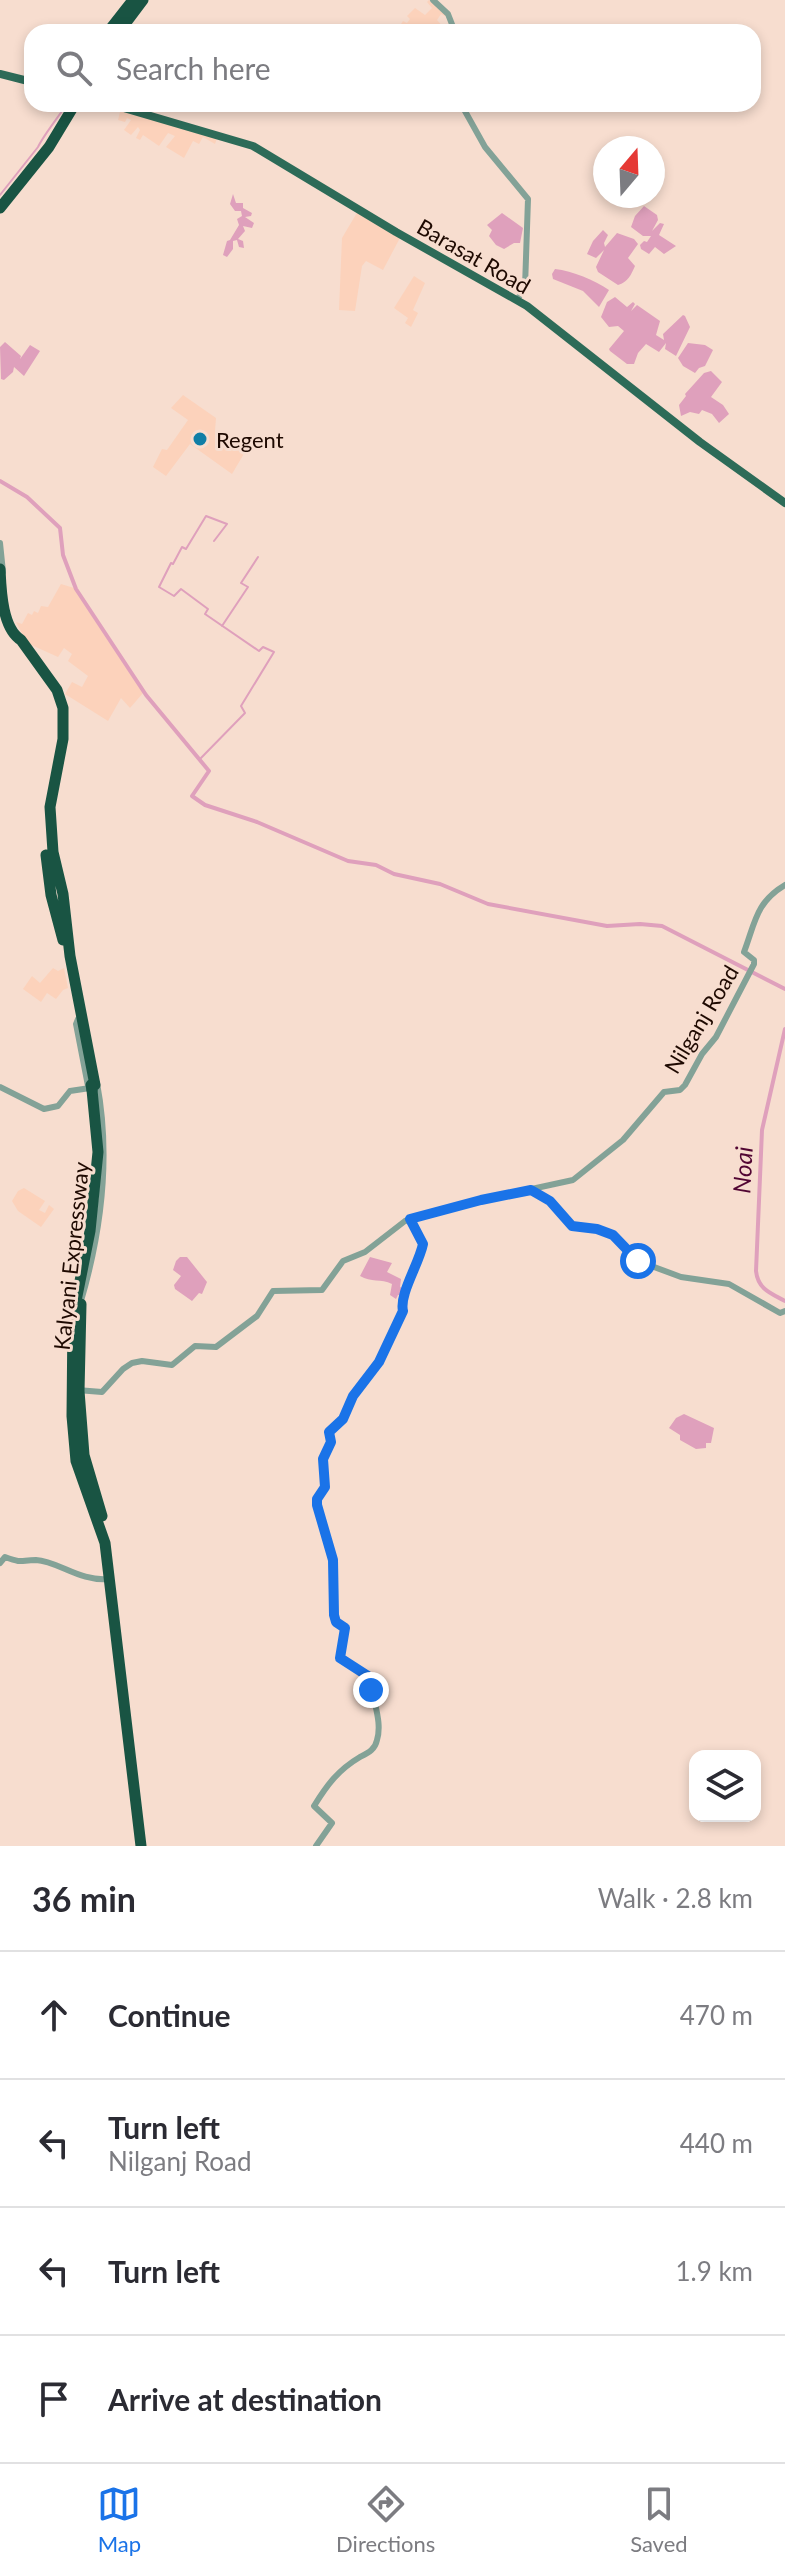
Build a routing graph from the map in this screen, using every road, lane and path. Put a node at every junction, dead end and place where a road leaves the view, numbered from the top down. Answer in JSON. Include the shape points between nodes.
{"nodes":[{"id":1,"x":137,"y":0,"type":"edge"},
{"id":2,"x":433,"y":0,"type":"edge"},
{"id":3,"x":119,"y":24,"type":"edge"},
{"id":4,"x":120,"y":24,"type":"edge"},
{"id":5,"x":452,"y":24,"type":"edge"},
{"id":6,"x":0,"y":74,"type":"edge"},
{"id":7,"x":24,"y":80,"type":"edge"},
{"id":8,"x":67,"y":112,"type":"edge"},
{"id":9,"x":68,"y":112,"type":"edge"},
{"id":10,"x":137,"y":112,"type":"edge"},
{"id":11,"x":465,"y":112,"type":"edge"},
{"id":12,"x":16,"y":184,"type":"junction"},
{"id":13,"x":0,"y":200,"type":"edge"},
{"id":14,"x":0,"y":208,"type":"edge"},
{"id":15,"x":517,"y":300,"type":"junction"},
{"id":16,"x":785,"y":503,"type":"edge"},
{"id":17,"x":0,"y":543,"type":"edge"},
{"id":18,"x":1,"y":554,"type":"edge"},
{"id":19,"x":0,"y":569,"type":"edge"},
{"id":20,"x":0,"y":595,"type":"edge"},
{"id":21,"x":0,"y":610,"type":"edge"},
{"id":22,"x":16,"y":639,"type":"junction"},
{"id":23,"x":785,"y":885,"type":"edge"},
{"id":24,"x":0,"y":1087,"type":"edge"},
{"id":25,"x":93,"y":1087,"type":"junction"},
{"id":26,"x":531,"y":1190,"type":"junction"},
{"id":27,"x":410,"y":1219,"type":"junction"},
{"id":28,"x":785,"y":1311,"type":"edge"},
{"id":29,"x":75,"y":1390,"type":"junction"},
{"id":30,"x":0,"y":1563,"type":"edge"},
{"id":31,"x":109,"y":1579,"type":"junction"},
{"id":32,"x":142,"y":1846,"type":"edge"},
{"id":33,"x":316,"y":1846,"type":"edge"}],
"edges":[{"from":1,"to":3,"type":"highway"},
{"from":1,"to":4,"type":"highway"},
{"from":2,"to":5,"type":"street"},
{"from":6,"to":7,"type":"main road"},
{"from":8,"to":12,"type":"highway"},
{"from":9,"to":12,"type":"highway"},
{"from":10,"to":15,"type":"main road","name":"Barasat Road","via":[[253,146]]},
{"from":11,"to":15,"type":"street","via":[[485,147],[528,200],[525,287]]},
{"from":12,"to":13,"type":"highway"},
{"from":12,"to":14,"type":"highway"},
{"from":15,"to":16,"type":"main road","name":"Barasat Road"},
{"from":17,"to":18,"type":"street","name":"Kalyani Expressway"},
{"from":18,"to":22,"type":"street","name":"Kalyani Expressway","via":[[5,600]]},
{"from":19,"to":22,"type":"highway","name":"Kalyani Expressway"},
{"from":20,"to":22,"type":"highway","name":"Kalyani Expressway"},
{"from":21,"to":22,"type":"street","name":"Kalyani Expressway"},
{"from":22,"to":25,"type":"highway","name":"Kalyani Expressway","via":[[58,711],[44,812],[46,849],[51,895]]},
{"from":23,"to":26,"type":"street","name":"Nilganj Road","via":[[772,893],[753,921],[744,952],[754,960],[750,970],[683,1088],[664,1092],[627,1135],[575,1179]]},
{"from":24,"to":25,"type":"street","via":[[44,1109],[58,1106],[70,1090]]},
{"from":25,"to":29,"type":"highway","name":"Kalyani Expressway","via":[[98,1157],[90,1231],[74,1302]]},
{"from":25,"to":29,"type":"highway","name":"Kalyani Expressway","via":[[100,1106],[103,1177],[81,1301]]},
{"from":26,"to":27,"type":"street","name":"Nilganj Road"},
{"from":26,"to":28,"type":"street","via":[[550,1201],[572,1226],[613,1235],[638,1261],[681,1277],[729,1284],[771,1309]]},
{"from":27,"to":29,"type":"street","name":"Nilganj Road","via":[[365,1252],[343,1261],[322,1290],[273,1291],[257,1316],[215,1347],[195,1346],[172,1365],[137,1361],[102,1392]]},
{"from":27,"to":33,"type":"street","via":[[423,1244],[401,1303],[403,1311],[379,1362],[329,1432],[331,1442],[323,1459],[325,1487],[317,1499],[333,1560],[334,1615],[345,1628],[340,1658],[372,1680],[379,1725],[373,1749],[330,1780],[314,1806],[332,1823]]},
{"from":29,"to":31,"type":"highway","name":"Kalyani Expressway","via":[[76,1461],[104,1536]]},
{"from":29,"to":32,"type":"highway","name":"Kalyani Expressway","via":[[84,1455],[109,1549]]},
{"from":30,"to":31,"type":"street","via":[[5,1557],[20,1563],[36,1560],[84,1577]]},
{"from":31,"to":32,"type":"highway","name":"Kalyani Expressway"}]}
